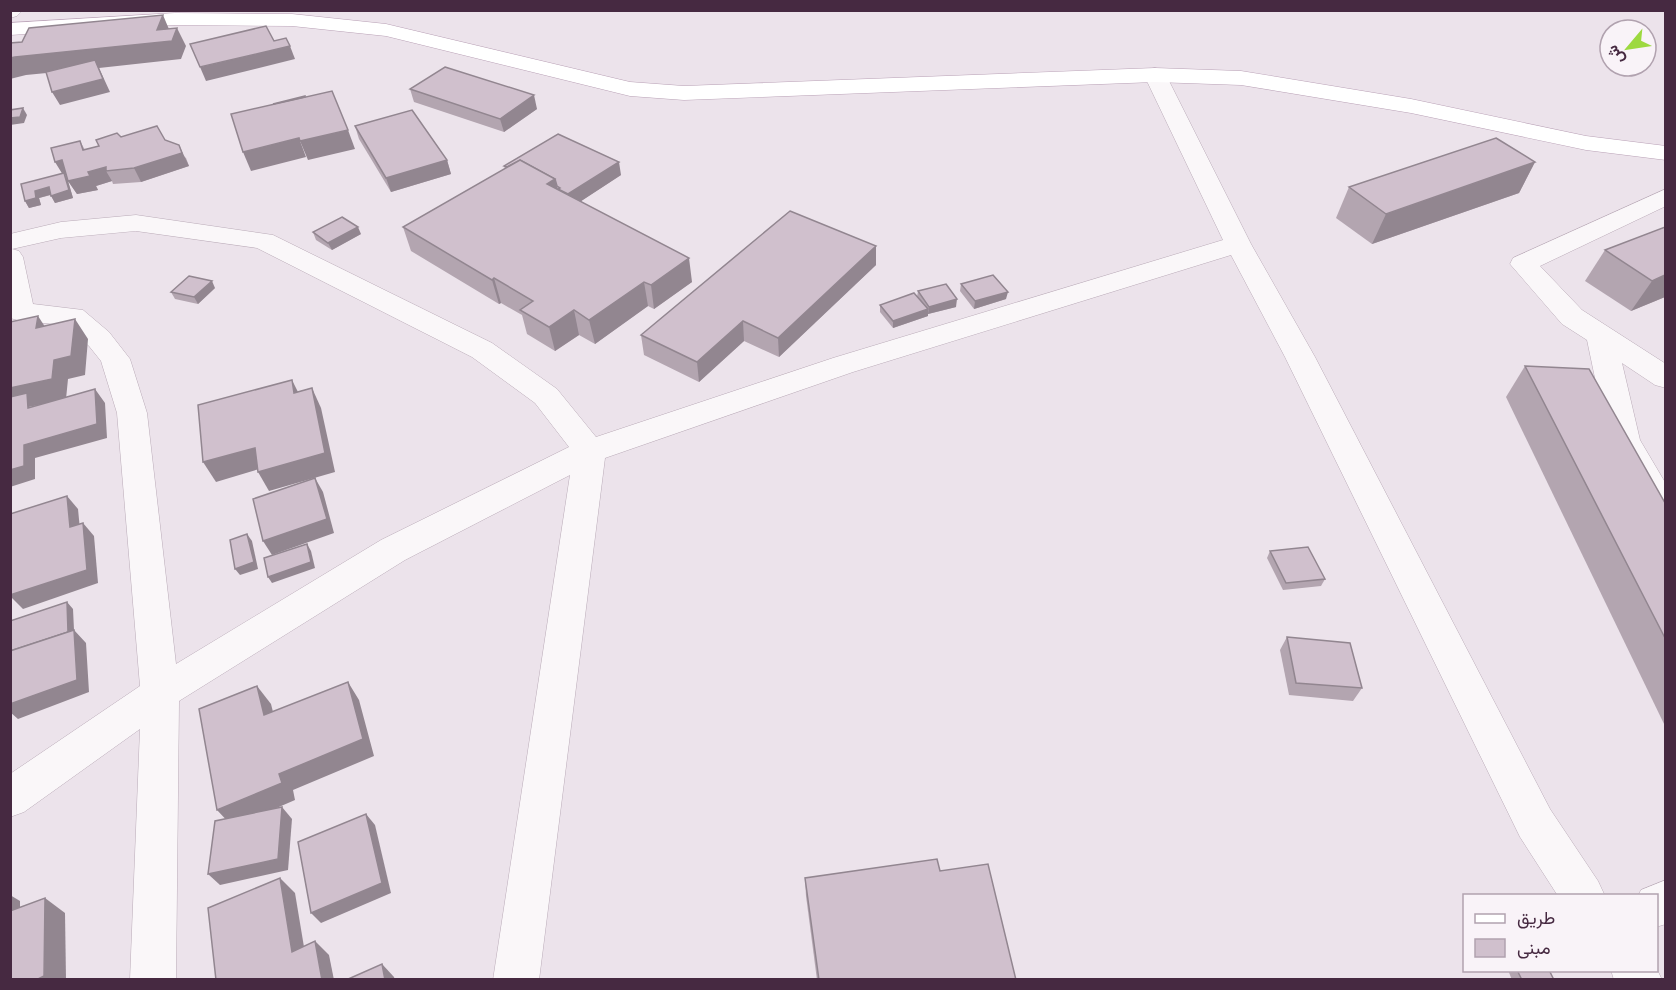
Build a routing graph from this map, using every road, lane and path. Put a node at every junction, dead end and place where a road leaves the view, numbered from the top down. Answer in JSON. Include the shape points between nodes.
{"nodes":[{"id":1,"x":10,"y":29,"type":"edge"},
{"id":2,"x":1155,"y":75,"type":"junction"},
{"id":3,"x":1664,"y":155,"type":"edge"},
{"id":4,"x":1665,"y":196,"type":"edge"},
{"id":5,"x":10,"y":242,"type":"edge"},
{"id":6,"x":1238,"y":244,"type":"junction"},
{"id":7,"x":10,"y":257,"type":"edge"},
{"id":8,"x":16,"y":314,"type":"edge"},
{"id":9,"x":1601,"y":336,"type":"junction"},
{"id":10,"x":1665,"y":378,"type":"edge"},
{"id":11,"x":590,"y":451,"type":"junction"},
{"id":12,"x":1665,"y":514,"type":"edge"},
{"id":13,"x":160,"y":693,"type":"junction"},
{"id":14,"x":10,"y":798,"type":"edge"},
{"id":15,"x":1582,"y":894,"type":"edge"},
{"id":16,"x":153,"y":980,"type":"edge"},
{"id":17,"x":516,"y":980,"type":"edge"}],
"edges":[{"from":1,"to":2,"type":"main road","via":[[175,19],[292,20],[386,30],[630,89],[684,93]]},
{"from":2,"to":3,"type":"main road","via":[[1241,78],[1322,90]]},
{"from":2,"to":6,"type":"street"},
{"from":4,"to":9,"type":"street","via":[[1522,264],[1572,317]]},
{"from":5,"to":11,"type":"street","via":[[61,230],[136,223],[264,241],[482,350],[546,396]]},
{"from":6,"to":11,"type":"street","via":[[843,365]]},
{"from":6,"to":15,"type":"street","via":[[1305,367],[1535,823]]},
{"from":7,"to":8,"type":"street"},
{"from":8,"to":13,"type":"street","via":[[73,317],[116,359],[132,413]]},
{"from":9,"to":10,"type":"street"},
{"from":9,"to":12,"type":"street","via":[[1624,440]]},
{"from":11,"to":13,"type":"street","via":[[393,550]]},
{"from":11,"to":17,"type":"street"},
{"from":13,"to":14,"type":"street"},
{"from":13,"to":16,"type":"street"}]}
